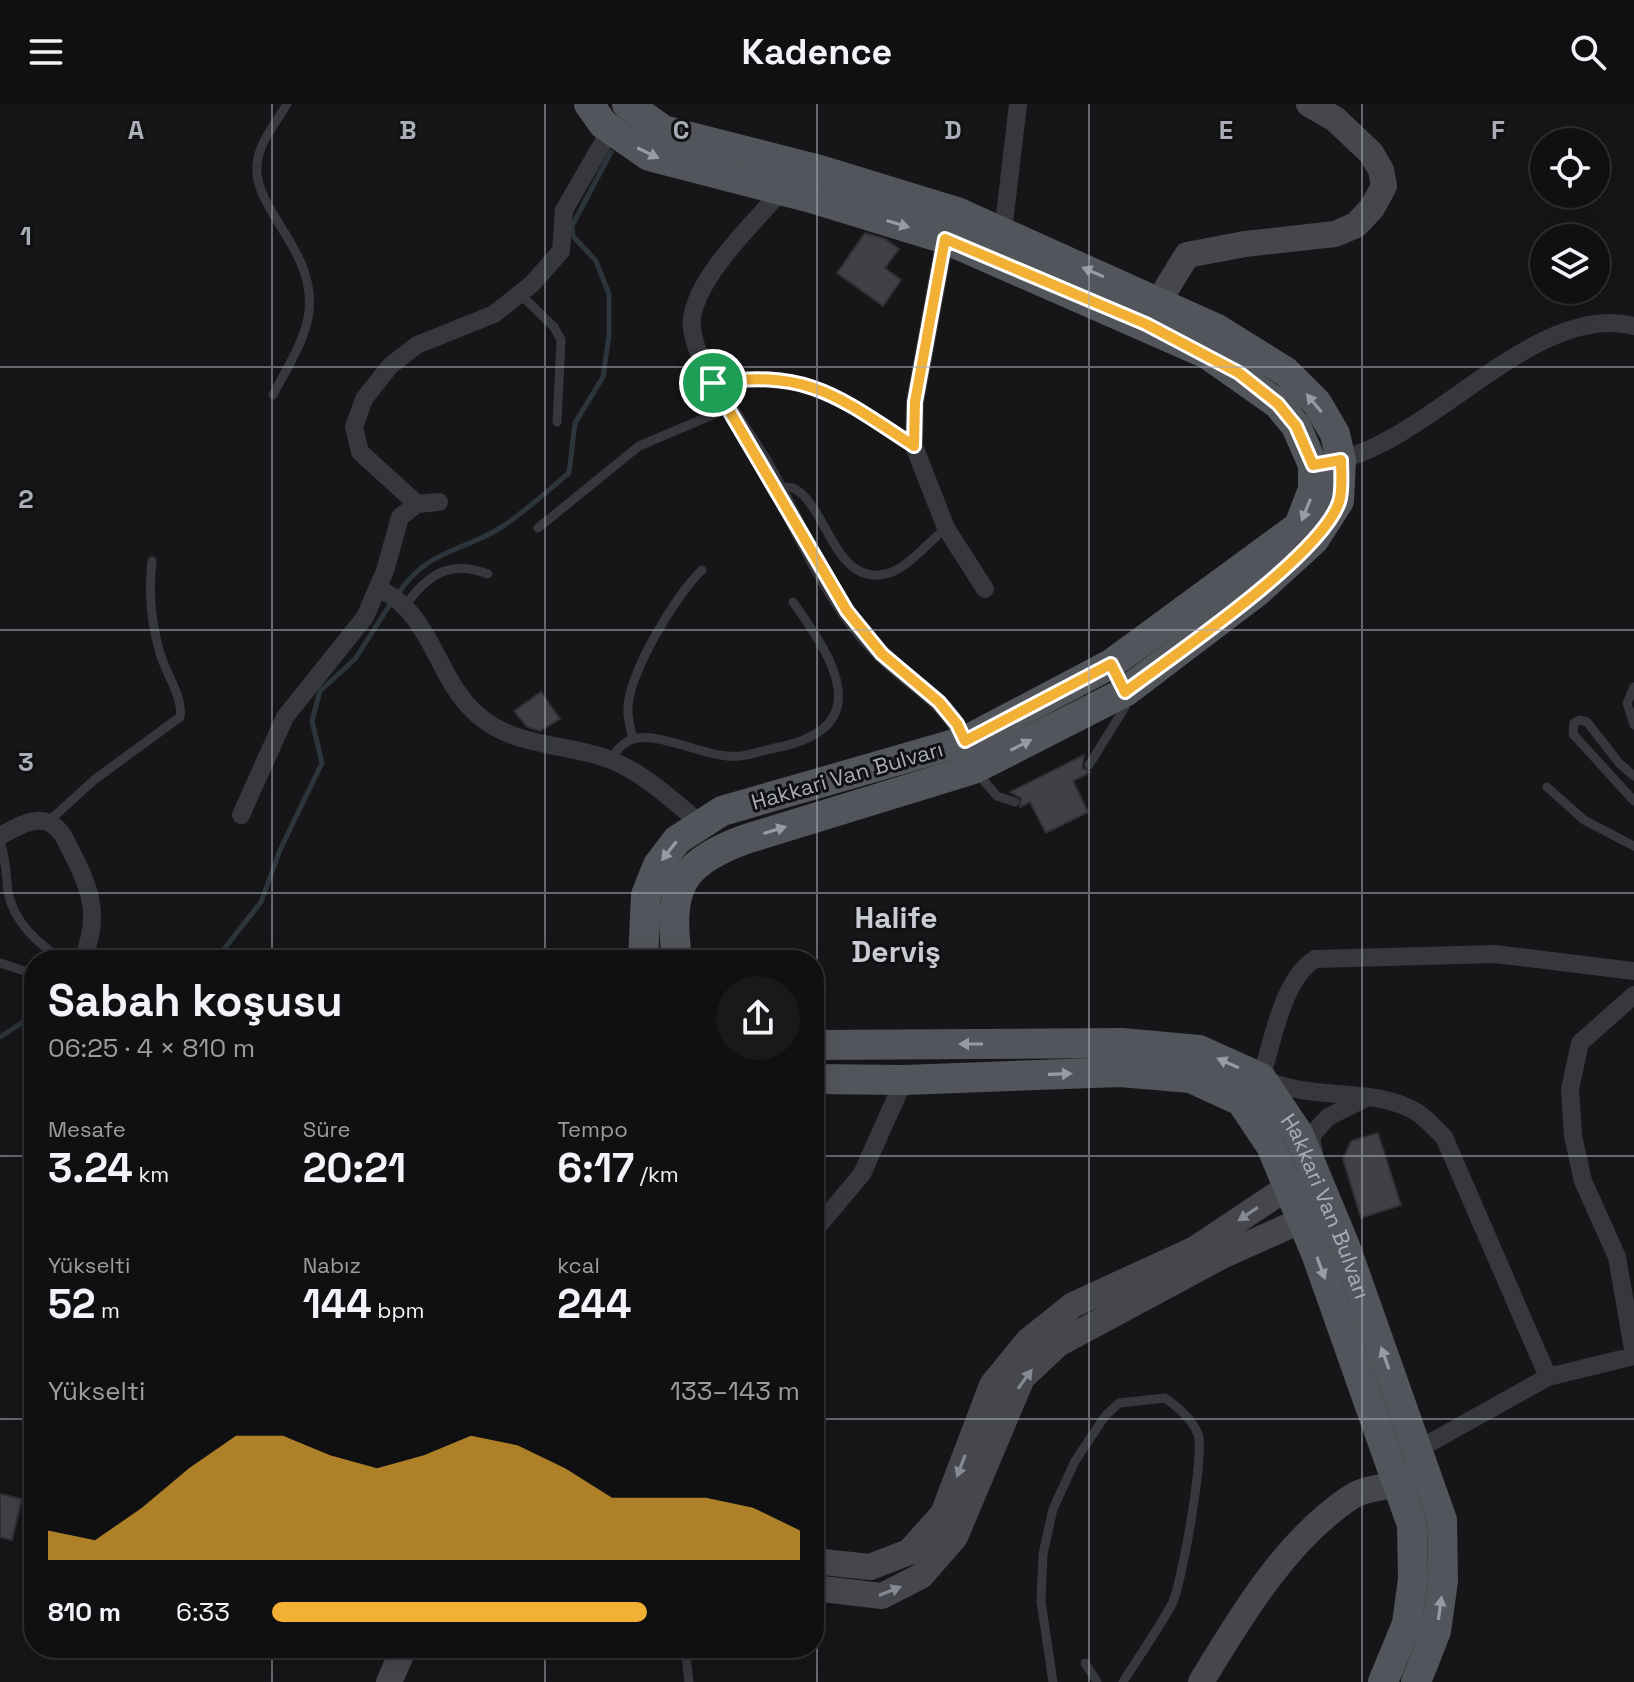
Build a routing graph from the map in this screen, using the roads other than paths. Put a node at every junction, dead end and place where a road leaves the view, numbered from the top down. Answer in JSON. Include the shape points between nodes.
{"nodes":[{"id":1,"x":287,"y":104,"type":"edge"},
{"id":2,"x":589,"y":104,"type":"edge"},
{"id":3,"x":1018,"y":104,"type":"edge"},
{"id":4,"x":1309,"y":104,"type":"edge"},
{"id":5,"x":619,"y":117,"type":"edge"},
{"id":6,"x":782,"y":190,"type":"junction"},
{"id":7,"x":1003,"y":232,"type":"junction"},
{"id":8,"x":945,"y":239,"type":"junction"},
{"id":9,"x":521,"y":295,"type":"junction"},
{"id":10,"x":1152,"y":312,"type":"junction"},
{"id":11,"x":1634,"y":326,"type":"edge"},
{"id":12,"x":713,"y":383,"type":"junction"},
{"id":13,"x":273,"y":395,"type":"dead end"},
{"id":14,"x":729,"y":408,"type":"junction"},
{"id":15,"x":557,"y":422,"type":"dead end"},
{"id":16,"x":914,"y":446,"type":"junction"},
{"id":17,"x":1327,"y":462,"type":"junction"},
{"id":18,"x":776,"y":487,"type":"junction"},
{"id":19,"x":439,"y":502,"type":"dead end"},
{"id":20,"x":417,"y":504,"type":"junction"},
{"id":21,"x":538,"y":528,"type":"dead end"},
{"id":22,"x":946,"y":528,"type":"junction"},
{"id":23,"x":152,"y":561,"type":"dead end"},
{"id":24,"x":702,"y":570,"type":"dead end"},
{"id":25,"x":488,"y":574,"type":"dead end"},
{"id":26,"x":985,"y":589,"type":"dead end"},
{"id":27,"x":393,"y":597,"type":"junction"},
{"id":28,"x":793,"y":602,"type":"dead end"},
{"id":29,"x":1111,"y":664,"type":"junction"},
{"id":30,"x":1634,"y":687,"type":"edge"},
{"id":31,"x":1125,"y":692,"type":"junction"},
{"id":32,"x":1634,"y":725,"type":"edge"},
{"id":33,"x":633,"y":739,"type":"junction"},
{"id":34,"x":969,"y":755,"type":"junction"},
{"id":35,"x":610,"y":760,"type":"junction"},
{"id":36,"x":1089,"y":765,"type":"dead end"},
{"id":37,"x":1634,"y":776,"type":"edge"},
{"id":38,"x":1547,"y":787,"type":"dead end"},
{"id":39,"x":1634,"y":801,"type":"edge"},
{"id":40,"x":1015,"y":802,"type":"dead end"},
{"id":41,"x":241,"y":815,"type":"dead end"},
{"id":42,"x":48,"y":822,"type":"junction"},
{"id":43,"x":700,"y":823,"type":"junction"},
{"id":44,"x":0,"y":839,"type":"edge"},
{"id":45,"x":1634,"y":846,"type":"edge"},
{"id":46,"x":49,"y":950,"type":"edge"},
{"id":47,"x":85,"y":950,"type":"edge"},
{"id":48,"x":643,"y":950,"type":"edge"},
{"id":49,"x":676,"y":950,"type":"edge"},
{"id":50,"x":0,"y":963,"type":"edge"},
{"id":51,"x":24,"y":971,"type":"edge"},
{"id":52,"x":1634,"y":971,"type":"edge"},
{"id":53,"x":1634,"y":995,"type":"edge"},
{"id":54,"x":824,"y":1045,"type":"edge"},
{"id":55,"x":1261,"y":1078,"type":"junction"},
{"id":56,"x":824,"y":1079,"type":"edge"},
{"id":57,"x":904,"y":1080,"type":"junction"},
{"id":58,"x":1368,"y":1096,"type":"junction"},
{"id":59,"x":1317,"y":1180,"type":"junction"},
{"id":60,"x":1288,"y":1187,"type":"junction"},
{"id":61,"x":1329,"y":1207,"type":"junction"},
{"id":62,"x":824,"y":1219,"type":"edge"},
{"id":63,"x":1302,"y":1222,"type":"junction"},
{"id":64,"x":1634,"y":1356,"type":"edge"},
{"id":65,"x":1548,"y":1377,"type":"junction"},
{"id":66,"x":1420,"y":1458,"type":"junction"},
{"id":67,"x":1398,"y":1486,"type":"junction"},
{"id":68,"x":824,"y":1562,"type":"edge"},
{"id":69,"x":824,"y":1589,"type":"edge"},
{"id":70,"x":382,"y":1658,"type":"edge"},
{"id":71,"x":400,"y":1658,"type":"edge"},
{"id":72,"x":686,"y":1658,"type":"edge"},
{"id":73,"x":1085,"y":1663,"type":"dead end"},
{"id":74,"x":381,"y":1682,"type":"edge"},
{"id":75,"x":389,"y":1682,"type":"edge"},
{"id":76,"x":689,"y":1682,"type":"edge"},
{"id":77,"x":1053,"y":1682,"type":"edge"},
{"id":78,"x":1097,"y":1682,"type":"edge"},
{"id":79,"x":1123,"y":1682,"type":"edge"},
{"id":80,"x":1201,"y":1682,"type":"edge"},
{"id":81,"x":1383,"y":1682,"type":"edge"},
{"id":82,"x":1416,"y":1682,"type":"edge"}],
"edges":[{"from":1,"to":13,"type":"lane","via":[[260,152],[257,179],[298,253],[309,289],[309,311],[304,333]]},
{"from":2,"to":5,"type":"main road","name":"Hakkari Van Bulvarı"},
{"from":3,"to":7,"type":"street"},
{"from":4,"to":10,"type":"street","via":[[1335,119],[1371,153],[1384,186],[1372,208],[1356,225],[1335,234],[1187,255]]},
{"from":5,"to":6,"type":"main road","name":"Hakkari Van Bulvarı","one_way":true,"via":[[649,156]]},
{"from":5,"to":7,"type":"main road","name":"Hakkari Van Bulvarı","via":[[820,170],[957,212]]},
{"from":5,"to":9,"type":"street","via":[[567,203],[561,251]]},
{"from":6,"to":8,"type":"main road","name":"Hakkari Van Bulvarı","one_way":true},
{"from":6,"to":12,"type":"street","via":[[726,255],[695,306],[694,341]]},
{"from":10,"to":7,"type":"main road","name":"Hakkari Van Bulvarı","one_way":true},
{"from":8,"to":10,"type":"main road","name":"Hakkari Van Bulvarı"},
{"from":8,"to":16,"type":"street","via":[[915,402]]},
{"from":9,"to":15,"type":"lane","via":[[561,340]]},
{"from":9,"to":20,"type":"street","via":[[479,321],[417,345],[390,366],[364,399],[355,418],[356,445]]},
{"from":10,"to":17,"type":"main road","name":"Hakkari Van Bulvarı","via":[[1278,404]]},
{"from":11,"to":17,"type":"street","via":[[1597,324],[1562,334],[1498,367],[1376,445]]},
{"from":12,"to":14,"type":"street"},
{"from":12,"to":16,"type":"lane","via":[[758,376],[803,382]]},
{"from":14,"to":18,"type":"street"},
{"from":14,"to":21,"type":"lane","via":[[639,446]]},
{"from":16,"to":22,"type":"street"},
{"from":17,"to":29,"type":"main road","name":"Hakkari Van Bulvarı","one_way":true,"via":[[1299,526]]},
{"from":17,"to":31,"type":"main road","name":"Hakkari Van Bulvarı","via":[[1339,501],[1314,540],[1258,591]]},
{"from":18,"to":22,"type":"lane","via":[[793,487],[804,496],[853,566],[875,576],[894,571]]},
{"from":18,"to":34,"type":"street","via":[[847,611],[882,654],[939,702],[957,724]]},
{"from":19,"to":20,"type":"street"},
{"from":20,"to":27,"type":"street","via":[[398,522]]},
{"from":22,"to":26,"type":"street"},
{"from":23,"to":42,"type":"lane","via":[[152,621],[181,705],[180,717],[103,772]]},
{"from":24,"to":33,"type":"lane","via":[[673,603],[645,656],[627,706]]},
{"from":25,"to":27,"type":"lane","via":[[466,567],[438,571]]},
{"from":27,"to":35,"type":"street","via":[[481,719],[529,741]]},
{"from":27,"to":41,"type":"street","via":[[359,625],[285,717]]},
{"from":28,"to":33,"type":"lane","via":[[828,650],[837,676],[837,702],[826,727],[795,743],[738,756]]},
{"from":29,"to":31,"type":"lane"},
{"from":29,"to":34,"type":"main road","name":"Hakkari Van Bulvarı"},
{"from":30,"to":32,"type":"lane","via":[[1627,703]]},
{"from":34,"to":31,"type":"main road","name":"Hakkari Van Bulvarı","one_way":true},
{"from":31,"to":36,"type":"lane","via":[[1125,707]]},
{"from":33,"to":35,"type":"lane"},
{"from":34,"to":40,"type":"lane","via":[[997,796]]},
{"from":34,"to":43,"type":"main road","name":"Hakkari Van Bulvarı","via":[[722,811]]},
{"from":49,"to":34,"type":"main road","name":"Hakkari Van Bulvarı","one_way":true,"via":[[672,913],[692,867],[720,849]]},
{"from":35,"to":43,"type":"street","via":[[647,780]]},
{"from":37,"to":39,"type":"lane","via":[[1587,722],[1574,723],[1573,734]]},
{"from":38,"to":45,"type":"lane","via":[[1584,820]]},
{"from":42,"to":44,"type":"street","via":[[36,821]]},
{"from":42,"to":47,"type":"street","via":[[62,833],[89,885],[93,925]]},
{"from":43,"to":48,"type":"main road","name":"Hakkari Van Bulvarı","one_way":true,"via":[[677,840],[658,865],[646,895]]},
{"from":44,"to":46,"type":"lane","via":[[8,891],[19,919]]},
{"from":50,"to":51,"type":"lane"},
{"from":52,"to":55,"type":"street","via":[[1495,954],[1315,959],[1301,968]]},
{"from":53,"to":64,"type":"street","via":[[1580,1043],[1570,1089],[1583,1181],[1617,1257]]},
{"from":55,"to":54,"type":"main road","one_way":true,"via":[[1199,1050],[1122,1043]]},
{"from":55,"to":58,"type":"street","via":[[1323,1096]]},
{"from":55,"to":59,"type":"main road","name":"Hakkari Van Bulvarı","via":[[1298,1133]]},
{"from":56,"to":57,"type":"main road","name":"Hakkari Van Bulvarı"},
{"from":57,"to":60,"type":"main road","name":"Hakkari Van Bulvarı","one_way":true,"via":[[1120,1072],[1191,1078],[1241,1101],[1271,1146]]},
{"from":57,"to":62,"type":"street","via":[[862,1174]]},
{"from":58,"to":59,"type":"street","via":[[1328,1117],[1311,1136]]},
{"from":58,"to":65,"type":"street","via":[[1413,1109],[1444,1137]]},
{"from":59,"to":60,"type":"street"},
{"from":59,"to":61,"type":"main road","name":"Hakkari Van Bulvarı"},
{"from":60,"to":63,"type":"main road","name":"Hakkari Van Bulvarı"},
{"from":60,"to":68,"type":"street","one_way":true,"via":[[1195,1249],[1073,1305],[1028,1341],[992,1385],[943,1514],[909,1552],[870,1567]]},
{"from":61,"to":63,"type":"street"},
{"from":66,"to":61,"type":"main road","name":"Hakkari Van Bulvarı","one_way":true},
{"from":63,"to":67,"type":"main road","name":"Hakkari Van Bulvarı","one_way":true},
{"from":69,"to":63,"type":"street","one_way":true,"via":[[882,1596],[921,1576],[955,1537],[1022,1378],[1058,1344],[1222,1256]]},
{"from":64,"to":65,"type":"street"},
{"from":65,"to":66,"type":"street"},
{"from":66,"to":67,"type":"street"},
{"from":82,"to":66,"type":"main road","name":"Hakkari Van Bulvarı","one_way":true,"via":[[1436,1631],[1443,1581],[1442,1520]]},
{"from":67,"to":80,"type":"street","via":[[1355,1494],[1316,1522],[1240,1618]]},
{"from":67,"to":81,"type":"main road","name":"Hakkari Van Bulvarı","via":[[1412,1525],[1413,1579],[1407,1624]]},
{"from":70,"to":74,"type":"street"},
{"from":71,"to":75,"type":"street"},
{"from":72,"to":76,"type":"lane"},
{"from":73,"to":78,"type":"lane"},
{"from":77,"to":79,"type":"lane","via":[[1041,1601],[1043,1554],[1053,1509],[1075,1461],[1105,1416],[1119,1403],[1165,1398],[1199,1435],[1189,1530],[1173,1602]]}]}
